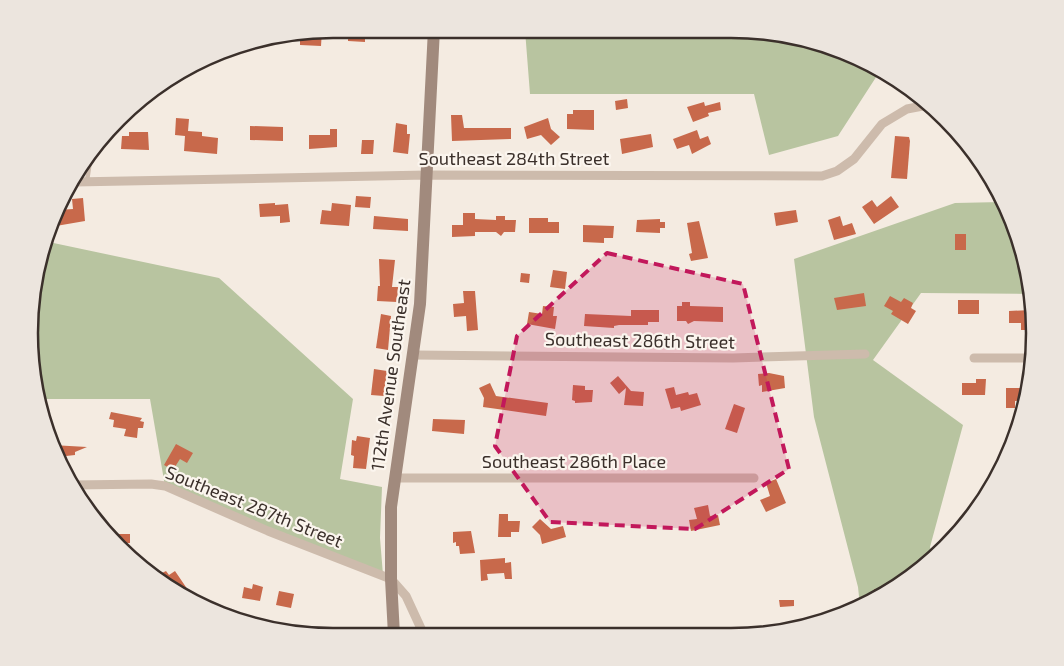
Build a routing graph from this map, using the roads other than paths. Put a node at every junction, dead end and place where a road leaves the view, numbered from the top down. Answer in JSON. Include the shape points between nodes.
{"nodes":[{"id":1,"x":434,"y":38,"type":"edge"},
{"id":2,"x":920,"y":106,"type":"edge"},
{"id":3,"x":89,"y":166,"type":"edge"},
{"id":4,"x":426,"y":175,"type":"junction"},
{"id":5,"x":87,"y":181,"type":"junction"},
{"id":6,"x":79,"y":182,"type":"edge"},
{"id":7,"x":865,"y":354,"type":"dead end"},
{"id":8,"x":415,"y":355,"type":"junction"},
{"id":9,"x":974,"y":358,"type":"dead end"},
{"id":10,"x":1025,"y":358,"type":"edge"},
{"id":11,"x":394,"y":478,"type":"junction"},
{"id":12,"x":754,"y":478,"type":"dead end"},
{"id":13,"x":79,"y":485,"type":"edge"},
{"id":14,"x":391,"y":579,"type":"junction"},
{"id":15,"x":394,"y":628,"type":"edge"},
{"id":16,"x":421,"y":628,"type":"edge"}],
"edges":[{"from":1,"to":4,"type":"street","name":"112th Avenue Southeast"},
{"from":2,"to":4,"type":"street","name":"Southeast 284th Street","via":[[907,109],[882,124],[854,159],[837,171],[822,176]]},
{"from":3,"to":5,"type":"lane"},
{"from":4,"to":5,"type":"street","name":"Southeast 284th Street"},
{"from":4,"to":8,"type":"street","name":"112th Avenue Southeast"},
{"from":5,"to":6,"type":"street","name":"Southeast 284th Street"},
{"from":7,"to":8,"type":"street","name":"Southeast 286th Street","via":[[734,358]]},
{"from":8,"to":11,"type":"street","name":"112th Avenue Southeast"},
{"from":9,"to":10,"type":"street"},
{"from":11,"to":12,"type":"street","name":"Southeast 286th Place"},
{"from":11,"to":14,"type":"street","name":"112th Avenue Southeast"},
{"from":13,"to":14,"type":"street","name":"Southeast 287th Street","via":[[165,486]]},
{"from":14,"to":15,"type":"street","name":"112th Avenue Southeast"},
{"from":14,"to":16,"type":"street","via":[[406,596]]}]}
